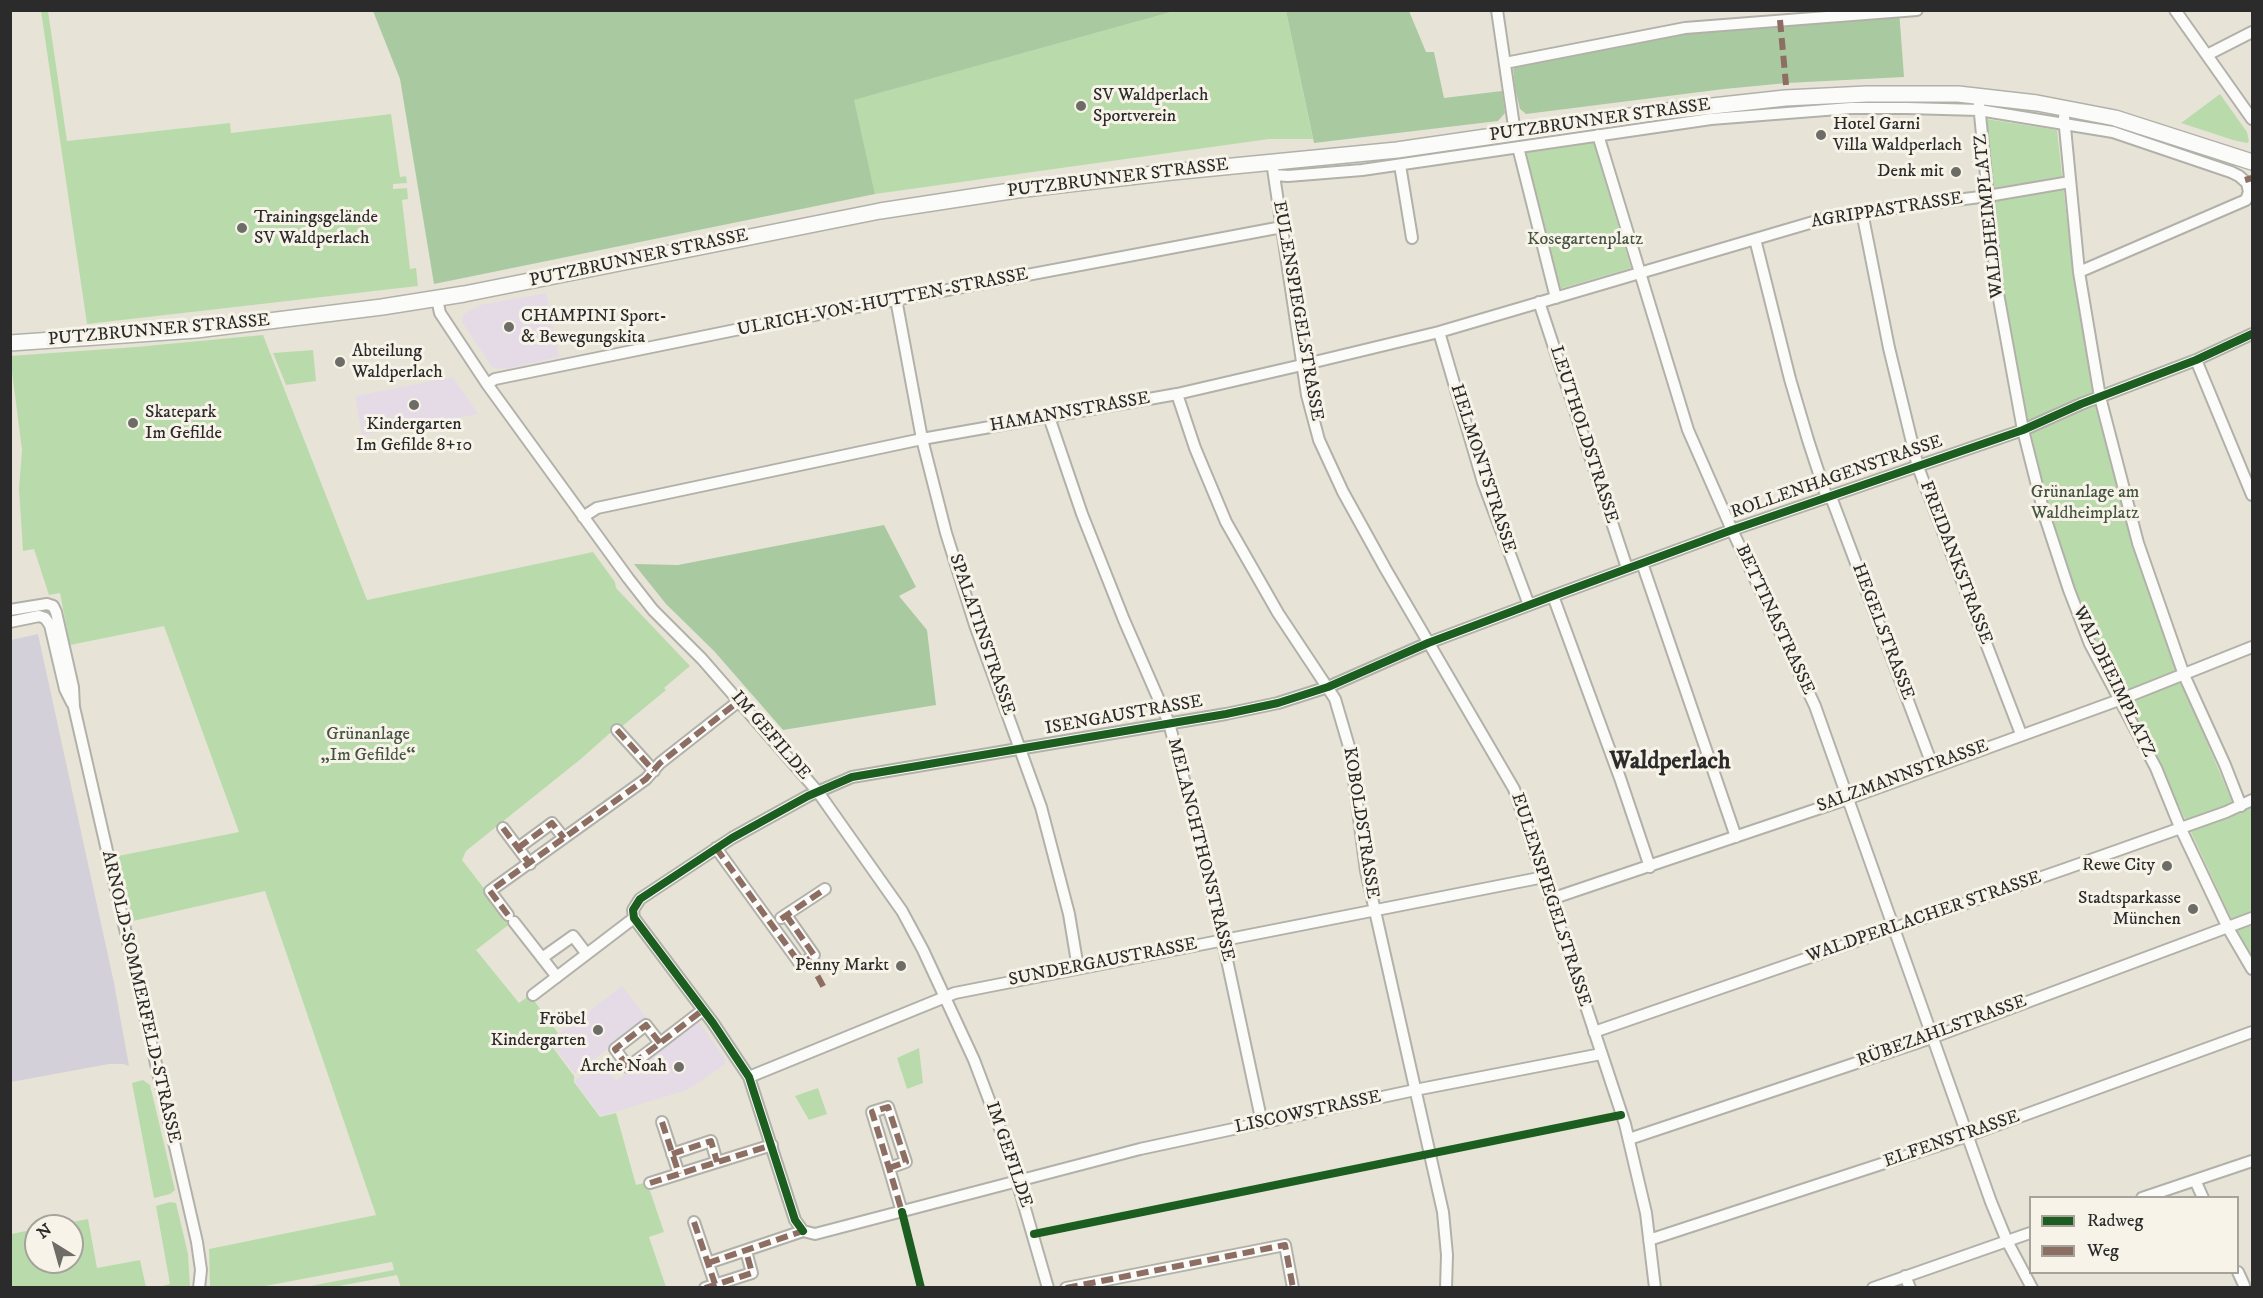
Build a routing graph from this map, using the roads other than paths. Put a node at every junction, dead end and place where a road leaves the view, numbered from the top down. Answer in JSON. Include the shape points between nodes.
{"nodes":[{"id":1,"x":1497,"y":10,"type":"edge"},
{"id":2,"x":1917,"y":10,"type":"edge"},
{"id":3,"x":2175,"y":10,"type":"edge"},
{"id":4,"x":1778,"y":15,"type":"edge"},
{"id":5,"x":2253,"y":32,"type":"edge"},
{"id":6,"x":2207,"y":55,"type":"junction"},
{"id":7,"x":1505,"y":63,"type":"junction"},
{"id":8,"x":1979,"y":103,"type":"junction"},
{"id":9,"x":2065,"y":115,"type":"junction"},
{"id":10,"x":2253,"y":119,"type":"edge"},
{"id":11,"x":1598,"y":135,"type":"junction"},
{"id":12,"x":1516,"y":140,"type":"junction"},
{"id":13,"x":2225,"y":154,"type":"junction"},
{"id":14,"x":2204,"y":162,"type":"junction"},
{"id":15,"x":2253,"y":162,"type":"edge"},
{"id":16,"x":1400,"y":165,"type":"junction"},
{"id":17,"x":1273,"y":169,"type":"junction"},
{"id":18,"x":2070,"y":182,"type":"junction"},
{"id":19,"x":1988,"y":196,"type":"junction"},
{"id":20,"x":1862,"y":212,"type":"junction"},
{"id":21,"x":1282,"y":227,"type":"junction"},
{"id":22,"x":1412,"y":238,"type":"dead end"},
{"id":23,"x":1755,"y":238,"type":"junction"},
{"id":24,"x":2079,"y":272,"type":"junction"},
{"id":25,"x":1639,"y":274,"type":"junction"},
{"id":26,"x":896,"y":298,"type":"junction"},
{"id":27,"x":1556,"y":298,"type":"junction"},
{"id":28,"x":437,"y":299,"type":"junction"},
{"id":29,"x":1539,"y":302,"type":"junction"},
{"id":30,"x":1439,"y":332,"type":"junction"},
{"id":31,"x":2253,"y":334,"type":"edge"},
{"id":32,"x":10,"y":343,"type":"edge"},
{"id":33,"x":2196,"y":360,"type":"junction"},
{"id":34,"x":1302,"y":365,"type":"junction"},
{"id":35,"x":487,"y":384,"type":"junction"},
{"id":36,"x":1177,"y":393,"type":"junction"},
{"id":37,"x":2100,"y":397,"type":"junction"},
{"id":38,"x":1049,"y":417,"type":"junction"},
{"id":39,"x":2023,"y":430,"type":"junction"},
{"id":40,"x":922,"y":439,"type":"junction"},
{"id":41,"x":1918,"y":467,"type":"junction"},
{"id":42,"x":2253,"y":495,"type":"edge"},
{"id":43,"x":1829,"y":497,"type":"junction"},
{"id":44,"x":583,"y":517,"type":"junction"},
{"id":45,"x":1732,"y":530,"type":"junction"},
{"id":46,"x":1642,"y":563,"type":"junction"},
{"id":47,"x":1627,"y":568,"type":"junction"},
{"id":48,"x":1553,"y":596,"type":"junction"},
{"id":49,"x":1529,"y":605,"type":"junction"},
{"id":50,"x":10,"y":610,"type":"edge"},
{"id":51,"x":39,"y":610,"type":"junction"},
{"id":52,"x":10,"y":622,"type":"edge"},
{"id":53,"x":1428,"y":644,"type":"junction"},
{"id":54,"x":2253,"y":647,"type":"edge"},
{"id":55,"x":2184,"y":675,"type":"junction"},
{"id":56,"x":1328,"y":687,"type":"junction"},
{"id":57,"x":2119,"y":700,"type":"junction"},
{"id":58,"x":739,"y":701,"type":"junction"},
{"id":59,"x":1169,"y":723,"type":"junction"},
{"id":60,"x":617,"y":730,"type":"dead end"},
{"id":61,"x":2021,"y":734,"type":"junction"},
{"id":62,"x":1021,"y":748,"type":"junction"},
{"id":63,"x":1933,"y":767,"type":"junction"},
{"id":64,"x":654,"y":771,"type":"junction"},
{"id":65,"x":818,"y":792,"type":"junction"},
{"id":66,"x":1847,"y":799,"type":"junction"},
{"id":67,"x":2253,"y":800,"type":"edge"},
{"id":68,"x":2241,"y":806,"type":"junction"},
{"id":69,"x":2180,"y":827,"type":"junction"},
{"id":70,"x":503,"y":828,"type":"dead end"},
{"id":71,"x":1736,"y":837,"type":"junction"},
{"id":72,"x":564,"y":838,"type":"junction"},
{"id":73,"x":518,"y":848,"type":"junction"},
{"id":74,"x":716,"y":848,"type":"junction"},
{"id":75,"x":530,"y":864,"type":"junction"},
{"id":76,"x":1650,"y":867,"type":"junction"},
{"id":77,"x":1545,"y":877,"type":"junction"},
{"id":78,"x":825,"y":889,"type":"dead end"},
{"id":79,"x":1551,"y":899,"type":"junction"},
{"id":80,"x":1375,"y":911,"type":"junction"},
{"id":81,"x":786,"y":915,"type":"junction"},
{"id":82,"x":634,"y":918,"type":"junction"},
{"id":83,"x":2253,"y":918,"type":"edge"},
{"id":84,"x":773,"y":924,"type":"junction"},
{"id":85,"x":2228,"y":928,"type":"junction"},
{"id":86,"x":1894,"y":929,"type":"junction"},
{"id":87,"x":1224,"y":940,"type":"junction"},
{"id":88,"x":586,"y":953,"type":"junction"},
{"id":89,"x":542,"y":958,"type":"junction"},
{"id":90,"x":1078,"y":968,"type":"junction"},
{"id":91,"x":2253,"y":969,"type":"edge"},
{"id":92,"x":557,"y":977,"type":"junction"},
{"id":93,"x":533,"y":995,"type":"dead end"},
{"id":94,"x":946,"y":997,"type":"junction"},
{"id":95,"x":703,"y":1010,"type":"junction"},
{"id":96,"x":1594,"y":1032,"type":"junction"},
{"id":97,"x":2253,"y":1032,"type":"edge"},
{"id":98,"x":1931,"y":1038,"type":"junction"},
{"id":99,"x":660,"y":1043,"type":"dead end"},
{"id":100,"x":1601,"y":1053,"type":"junction"},
{"id":101,"x":748,"y":1077,"type":"junction"},
{"id":102,"x":1415,"y":1090,"type":"junction"},
{"id":103,"x":662,"y":1122,"type":"dead end"},
{"id":104,"x":1262,"y":1123,"type":"junction"},
{"id":105,"x":1967,"y":1136,"type":"junction"},
{"id":106,"x":1629,"y":1139,"type":"junction"},
{"id":107,"x":772,"y":1145,"type":"junction"},
{"id":108,"x":672,"y":1154,"type":"junction"},
{"id":109,"x":2253,"y":1161,"type":"edge"},
{"id":110,"x":717,"y":1162,"type":"junction"},
{"id":111,"x":889,"y":1168,"type":"junction"},
{"id":112,"x":679,"y":1174,"type":"junction"},
{"id":113,"x":1017,"y":1180,"type":"junction"},
{"id":114,"x":2195,"y":1180,"type":"junction"},
{"id":115,"x":650,"y":1183,"type":"dead end"},
{"id":116,"x":2145,"y":1196,"type":"edge"},
{"id":117,"x":2203,"y":1196,"type":"edge"},
{"id":118,"x":902,"y":1212,"type":"junction"},
{"id":119,"x":694,"y":1222,"type":"dead end"},
{"id":120,"x":803,"y":1231,"type":"junction"},
{"id":121,"x":2029,"y":1234,"type":"edge"},
{"id":122,"x":1649,"y":1240,"type":"junction"},
{"id":123,"x":2007,"y":1241,"type":"junction"},
{"id":124,"x":746,"y":1251,"type":"junction"},
{"id":125,"x":708,"y":1263,"type":"junction"},
{"id":126,"x":1905,"y":1276,"type":"junction"},
{"id":127,"x":710,"y":1286,"type":"edge"},
{"id":128,"x":199,"y":1287,"type":"edge"},
{"id":129,"x":1048,"y":1287,"type":"edge"},
{"id":130,"x":1066,"y":1287,"type":"edge"},
{"id":131,"x":1293,"y":1287,"type":"edge"},
{"id":132,"x":1446,"y":1287,"type":"edge"},
{"id":133,"x":1655,"y":1287,"type":"edge"},
{"id":134,"x":1873,"y":1287,"type":"edge"},
{"id":135,"x":1910,"y":1287,"type":"edge"},
{"id":136,"x":2032,"y":1287,"type":"edge"}],
"edges":[{"from":1,"to":7,"type":"street"},
{"from":2,"to":4,"type":"street"},
{"from":3,"to":6,"type":"street"},
{"from":4,"to":7,"type":"street","via":[[1685,28]]},
{"from":5,"to":6,"type":"street"},
{"from":6,"to":10,"type":"street"},
{"from":7,"to":12,"type":"street"},
{"from":8,"to":9,"type":"main road","name":"PUTZBRUNNER STRASSE"},
{"from":8,"to":11,"type":"street","name":"PUTZBRUNNER STRASSE","via":[[1712,119]]},
{"from":8,"to":12,"type":"main road","name":"PUTZBRUNNER STRASSE","via":[[1867,94],[1785,98],[1658,112]]},
{"from":8,"to":19,"type":"street","name":"WALDHEIMPLATZ"},
{"from":9,"to":13,"type":"main road","name":"PUTZBRUNNER STRASSE","via":[[2137,124]]},
{"from":9,"to":14,"type":"street","name":"PUTZBRUNNER STRASSE"},
{"from":9,"to":18,"type":"street"},
{"from":11,"to":12,"type":"street","name":"PUTZBRUNNER STRASSE"},
{"from":11,"to":25,"type":"street"},
{"from":12,"to":16,"type":"street","name":"PUTZBRUNNER STRASSE"},
{"from":12,"to":17,"type":"main road","name":"PUTZBRUNNER STRASSE","via":[[1396,150]]},
{"from":12,"to":27,"type":"street"},
{"from":13,"to":14,"type":"street"},
{"from":13,"to":15,"type":"main road","name":"PUTZBRUNNER STRASSE"},
{"from":14,"to":24,"type":"street","name":"PUTZBRUNNER STRASSE","via":[[2245,180],[2249,192],[2246,200]]},
{"from":16,"to":17,"type":"street","name":"PUTZBRUNNER STRASSE","via":[[1288,177]]},
{"from":16,"to":22,"type":"street"},
{"from":17,"to":21,"type":"street","name":"EULENSPIEGELSTRASSE"},
{"from":17,"to":28,"type":"main road","name":"PUTZBRUNNER STRASSE","via":[[1017,190],[880,211]]},
{"from":18,"to":19,"type":"street","name":"AGRIPPASTRASSE"},
{"from":18,"to":24,"type":"street"},
{"from":19,"to":20,"type":"street","name":"AGRIPPASTRASSE"},
{"from":19,"to":39,"type":"street","name":"WALDHEIMPLATZ","via":[[1997,288]]},
{"from":20,"to":23,"type":"street","name":"AGRIPPASTRASSE"},
{"from":20,"to":41,"type":"street","name":"FREIDANKSTRASSE"},
{"from":21,"to":26,"type":"street","name":"ULRICH-VON-HUTTEN-STRASSE"},
{"from":21,"to":34,"type":"street","name":"EULENSPIEGELSTRASSE"},
{"from":23,"to":25,"type":"street","name":"AGRIPPASTRASSE"},
{"from":23,"to":43,"type":"street","name":"HEGELSTRASSE","via":[[1790,379]]},
{"from":24,"to":37,"type":"street"},
{"from":25,"to":27,"type":"street"},
{"from":25,"to":45,"type":"street","name":"BETTINASTRASSE","via":[[1688,430]]},
{"from":26,"to":35,"type":"street","name":"ULRICH-VON-HUTTEN-STRASSE","via":[[495,379]]},
{"from":26,"to":40,"type":"street","name":"SPALATINSTRASSE"},
{"from":27,"to":29,"type":"street","name":"HAMANNSTRASSE"},
{"from":28,"to":32,"type":"main road","name":"PUTZBRUNNER STRASSE","via":[[248,324]]},
{"from":28,"to":35,"type":"street","name":"IM GEFILDE","via":[[440,314]]},
{"from":29,"to":30,"type":"street","name":"HAMANNSTRASSE"},
{"from":29,"to":47,"type":"street","name":"LEUTHOLDSTRASSE"},
{"from":30,"to":34,"type":"street","name":"HAMANNSTRASSE"},
{"from":30,"to":49,"type":"street","name":"HELMONTSTRASSE","via":[[1484,482]]},
{"from":31,"to":33,"type":"street","name":"ROLLENHAGENSTRASSE"},
{"from":33,"to":37,"type":"street","name":"ROLLENHAGENSTRASSE"},
{"from":33,"to":42,"type":"street"},
{"from":34,"to":36,"type":"street","name":"HAMANNSTRASSE"},
{"from":34,"to":53,"type":"street","name":"EULENSPIEGELSTRASSE","via":[[1324,450],[1343,492]]},
{"from":35,"to":44,"type":"street","name":"IM GEFILDE"},
{"from":36,"to":38,"type":"street","name":"HAMANNSTRASSE"},
{"from":36,"to":56,"type":"street","name":"KOBOLDSTRASSE","via":[[1226,522],[1278,613]]},
{"from":37,"to":39,"type":"street","name":"ROLLENHAGENSTRASSE"},
{"from":37,"to":55,"type":"street","via":[[2138,543]]},
{"from":38,"to":40,"type":"street","name":"HAMANNSTRASSE"},
{"from":38,"to":59,"type":"street","name":"MELANCHTHONSTRASSE","via":[[1089,531]]},
{"from":39,"to":41,"type":"street","name":"ROLLENHAGENSTRASSE"},
{"from":39,"to":57,"type":"street","name":"WALDHEIMPLATZ","via":[[2068,590]]},
{"from":40,"to":44,"type":"street","name":"HAMANNSTRASSE","via":[[597,508]]},
{"from":40,"to":62,"type":"street","name":"SPALATINSTRASSE","via":[[960,578]]},
{"from":41,"to":43,"type":"street","name":"ROLLENHAGENSTRASSE"},
{"from":41,"to":61,"type":"street","name":"FREIDANKSTRASSE"},
{"from":43,"to":45,"type":"street","name":"ROLLENHAGENSTRASSE"},
{"from":43,"to":63,"type":"street","name":"HEGELSTRASSE"},
{"from":44,"to":58,"type":"street","name":"IM GEFILDE","via":[[653,610]]},
{"from":45,"to":46,"type":"street","name":"ROLLENHAGENSTRASSE"},
{"from":45,"to":66,"type":"street","name":"BETTINASTRASSE","via":[[1811,697]]},
{"from":46,"to":47,"type":"street","name":"ROLLENHAGENSTRASSE"},
{"from":46,"to":71,"type":"street"},
{"from":47,"to":48,"type":"street","name":"ROLLENHAGENSTRASSE"},
{"from":48,"to":49,"type":"street","name":"ROLLENHAGENSTRASSE"},
{"from":48,"to":76,"type":"street"},
{"from":49,"to":53,"type":"street","name":"ROLLENHAGENSTRASSE"},
{"from":50,"to":51,"type":"street"},
{"from":51,"to":52,"type":"street"},
{"from":51,"to":128,"type":"street","name":"ARNOLD-SOMMERFELD-STRASSE","via":[[50,625],[64,689],[74,707],[197,1242]]},
{"from":53,"to":56,"type":"street","name":"ISENGAUSTRASSE"},
{"from":53,"to":77,"type":"street","name":"EULENSPIEGELSTRASSE","via":[[1514,789]]},
{"from":54,"to":55,"type":"street","name":"SALZMANNSTRASSE"},
{"from":55,"to":57,"type":"street","name":"SALZMANNSTRASSE"},
{"from":55,"to":68,"type":"street"},
{"from":56,"to":59,"type":"street","name":"ISENGAUSTRASSE","via":[[1278,703]]},
{"from":56,"to":80,"type":"street","name":"KOBOLDSTRASSE","via":[[1350,750]]},
{"from":57,"to":61,"type":"street","name":"SALZMANNSTRASSE"},
{"from":57,"to":69,"type":"street","name":"WALDHEIMPLATZ","via":[[2156,768]]},
{"from":58,"to":64,"type":"street"},
{"from":58,"to":65,"type":"street","name":"IM GEFILDE"},
{"from":59,"to":62,"type":"street","name":"ISENGAUSTRASSE"},
{"from":59,"to":87,"type":"street","name":"MELANCHTHONSTRASSE"},
{"from":60,"to":64,"type":"street"},
{"from":61,"to":63,"type":"street","name":"SALZMANNSTRASSE"},
{"from":62,"to":65,"type":"street","name":"ISENGAUSTRASSE","via":[[852,777]]},
{"from":62,"to":90,"type":"street","name":"SPALATINSTRASSE","via":[[1049,834]]},
{"from":63,"to":66,"type":"street","name":"SALZMANNSTRASSE"},
{"from":64,"to":72,"type":"street"},
{"from":65,"to":74,"type":"street","name":"ISENGAUSTRASSE"},
{"from":65,"to":94,"type":"street","name":"IM GEFILDE","via":[[892,896]]},
{"from":66,"to":71,"type":"street","name":"SALZMANNSTRASSE"},
{"from":66,"to":86,"type":"street","name":"BETTINASTRASSE"},
{"from":67,"to":68,"type":"street","name":"WALDPERLACHER STRASSE"},
{"from":68,"to":69,"type":"street","name":"WALDPERLACHER STRASSE"},
{"from":69,"to":85,"type":"street","name":"WALDHEIMPLATZ"},
{"from":69,"to":86,"type":"street","name":"WALDPERLACHER STRASSE"},
{"from":70,"to":73,"type":"street"},
{"from":71,"to":76,"type":"street","name":"SALZMANNSTRASSE"},
{"from":72,"to":73,"type":"street","via":[[552,823]]},
{"from":72,"to":75,"type":"street"},
{"from":73,"to":75,"type":"street"},
{"from":74,"to":82,"type":"street","name":"ISENGAUSTRASSE","via":[[640,899],[633,910]]},
{"from":74,"to":84,"type":"street"},
{"from":75,"to":89,"type":"street","via":[[490,891]]},
{"from":76,"to":79,"type":"street","name":"SALZMANNSTRASSE"},
{"from":77,"to":79,"type":"street","name":"EULENSPIEGELSTRASSE"},
{"from":77,"to":80,"type":"street","name":"SUNDERGAUSTRASSE"},
{"from":78,"to":81,"type":"street"},
{"from":79,"to":96,"type":"street","name":"EULENSPIEGELSTRASSE"},
{"from":80,"to":87,"type":"street","name":"SUNDERGAUSTRASSE"},
{"from":80,"to":102,"type":"street","name":"KOBOLDSTRASSE"},
{"from":81,"to":84,"type":"street"},
{"from":81,"to":84,"type":"street","via":[[814,955],[801,964]]},
{"from":82,"to":88,"type":"street"},
{"from":82,"to":95,"type":"street"},
{"from":83,"to":85,"type":"street","name":"RÜBEZAHLSTRASSE"},
{"from":85,"to":91,"type":"street","name":"WALDHEIMPLATZ"},
{"from":85,"to":98,"type":"street","name":"RÜBEZAHLSTRASSE"},
{"from":86,"to":96,"type":"street","name":"WALDPERLACHER STRASSE"},
{"from":86,"to":98,"type":"street","name":"BETTINASTRASSE"},
{"from":87,"to":90,"type":"street","name":"SUNDERGAUSTRASSE"},
{"from":87,"to":104,"type":"street","name":"MELANCHTHONSTRASSE"},
{"from":88,"to":89,"type":"street","via":[[573,936]]},
{"from":88,"to":92,"type":"street"},
{"from":89,"to":92,"type":"street"},
{"from":90,"to":94,"type":"street","name":"SUNDERGAUSTRASSE"},
{"from":92,"to":93,"type":"street"},
{"from":94,"to":101,"type":"street","name":"SUNDERGAUSTRASSE"},
{"from":94,"to":113,"type":"street","name":"IM GEFILDE","via":[[978,1070]]},
{"from":95,"to":99,"type":"street"},
{"from":95,"to":101,"type":"street"},
{"from":96,"to":100,"type":"street","name":"EULENSPIEGELSTRASSE"},
{"from":97,"to":105,"type":"street","name":"ELFENSTRASSE"},
{"from":98,"to":105,"type":"street","name":"BETTINASTRASSE"},
{"from":98,"to":106,"type":"street","name":"RÜBEZAHLSTRASSE"},
{"from":100,"to":102,"type":"street","name":"LISCOWSTRASSE"},
{"from":100,"to":106,"type":"street","name":"EULENSPIEGELSTRASSE"},
{"from":101,"to":107,"type":"street"},
{"from":102,"to":104,"type":"street","name":"LISCOWSTRASSE"},
{"from":102,"to":132,"type":"street","name":"KOBOLDSTRASSE","via":[[1443,1212]]},
{"from":103,"to":108,"type":"street"},
{"from":104,"to":113,"type":"street","name":"LISCOWSTRASSE"},
{"from":105,"to":122,"type":"street","name":"ELFENSTRASSE"},
{"from":105,"to":123,"type":"street","name":"BETTINASTRASSE"},
{"from":106,"to":122,"type":"street","name":"EULENSPIEGELSTRASSE"},
{"from":107,"to":110,"type":"street"},
{"from":107,"to":120,"type":"street","via":[[795,1220]]},
{"from":108,"to":110,"type":"street","via":[[711,1141]]},
{"from":108,"to":112,"type":"street"},
{"from":109,"to":114,"type":"street"},
{"from":110,"to":112,"type":"street"},
{"from":111,"to":111,"type":"street","via":[[872,1112],[888,1107],[906,1162]]},
{"from":111,"to":118,"type":"street"},
{"from":112,"to":115,"type":"street"},
{"from":113,"to":118,"type":"street","name":"LISCOWSTRASSE"},
{"from":113,"to":129,"type":"street","name":"IM GEFILDE"},
{"from":114,"to":116,"type":"street"},
{"from":114,"to":117,"type":"street"},
{"from":118,"to":120,"type":"street","name":"LISCOWSTRASSE","via":[[815,1234]]},
{"from":119,"to":125,"type":"street"},
{"from":120,"to":124,"type":"street","name":"LISCOWSTRASSE"},
{"from":121,"to":123,"type":"street"},
{"from":122,"to":133,"type":"street","name":"EULENSPIEGELSTRASSE"},
{"from":123,"to":126,"type":"street"},
{"from":123,"to":136,"type":"street","name":"BETTINASTRASSE"},
{"from":124,"to":125,"type":"street","name":"LISCOWSTRASSE"},
{"from":124,"to":127,"type":"street","via":[[752,1273]]},
{"from":125,"to":127,"type":"street"},
{"from":126,"to":134,"type":"street"},
{"from":126,"to":135,"type":"street"},
{"from":130,"to":131,"type":"street","via":[[1285,1245]]}]}
